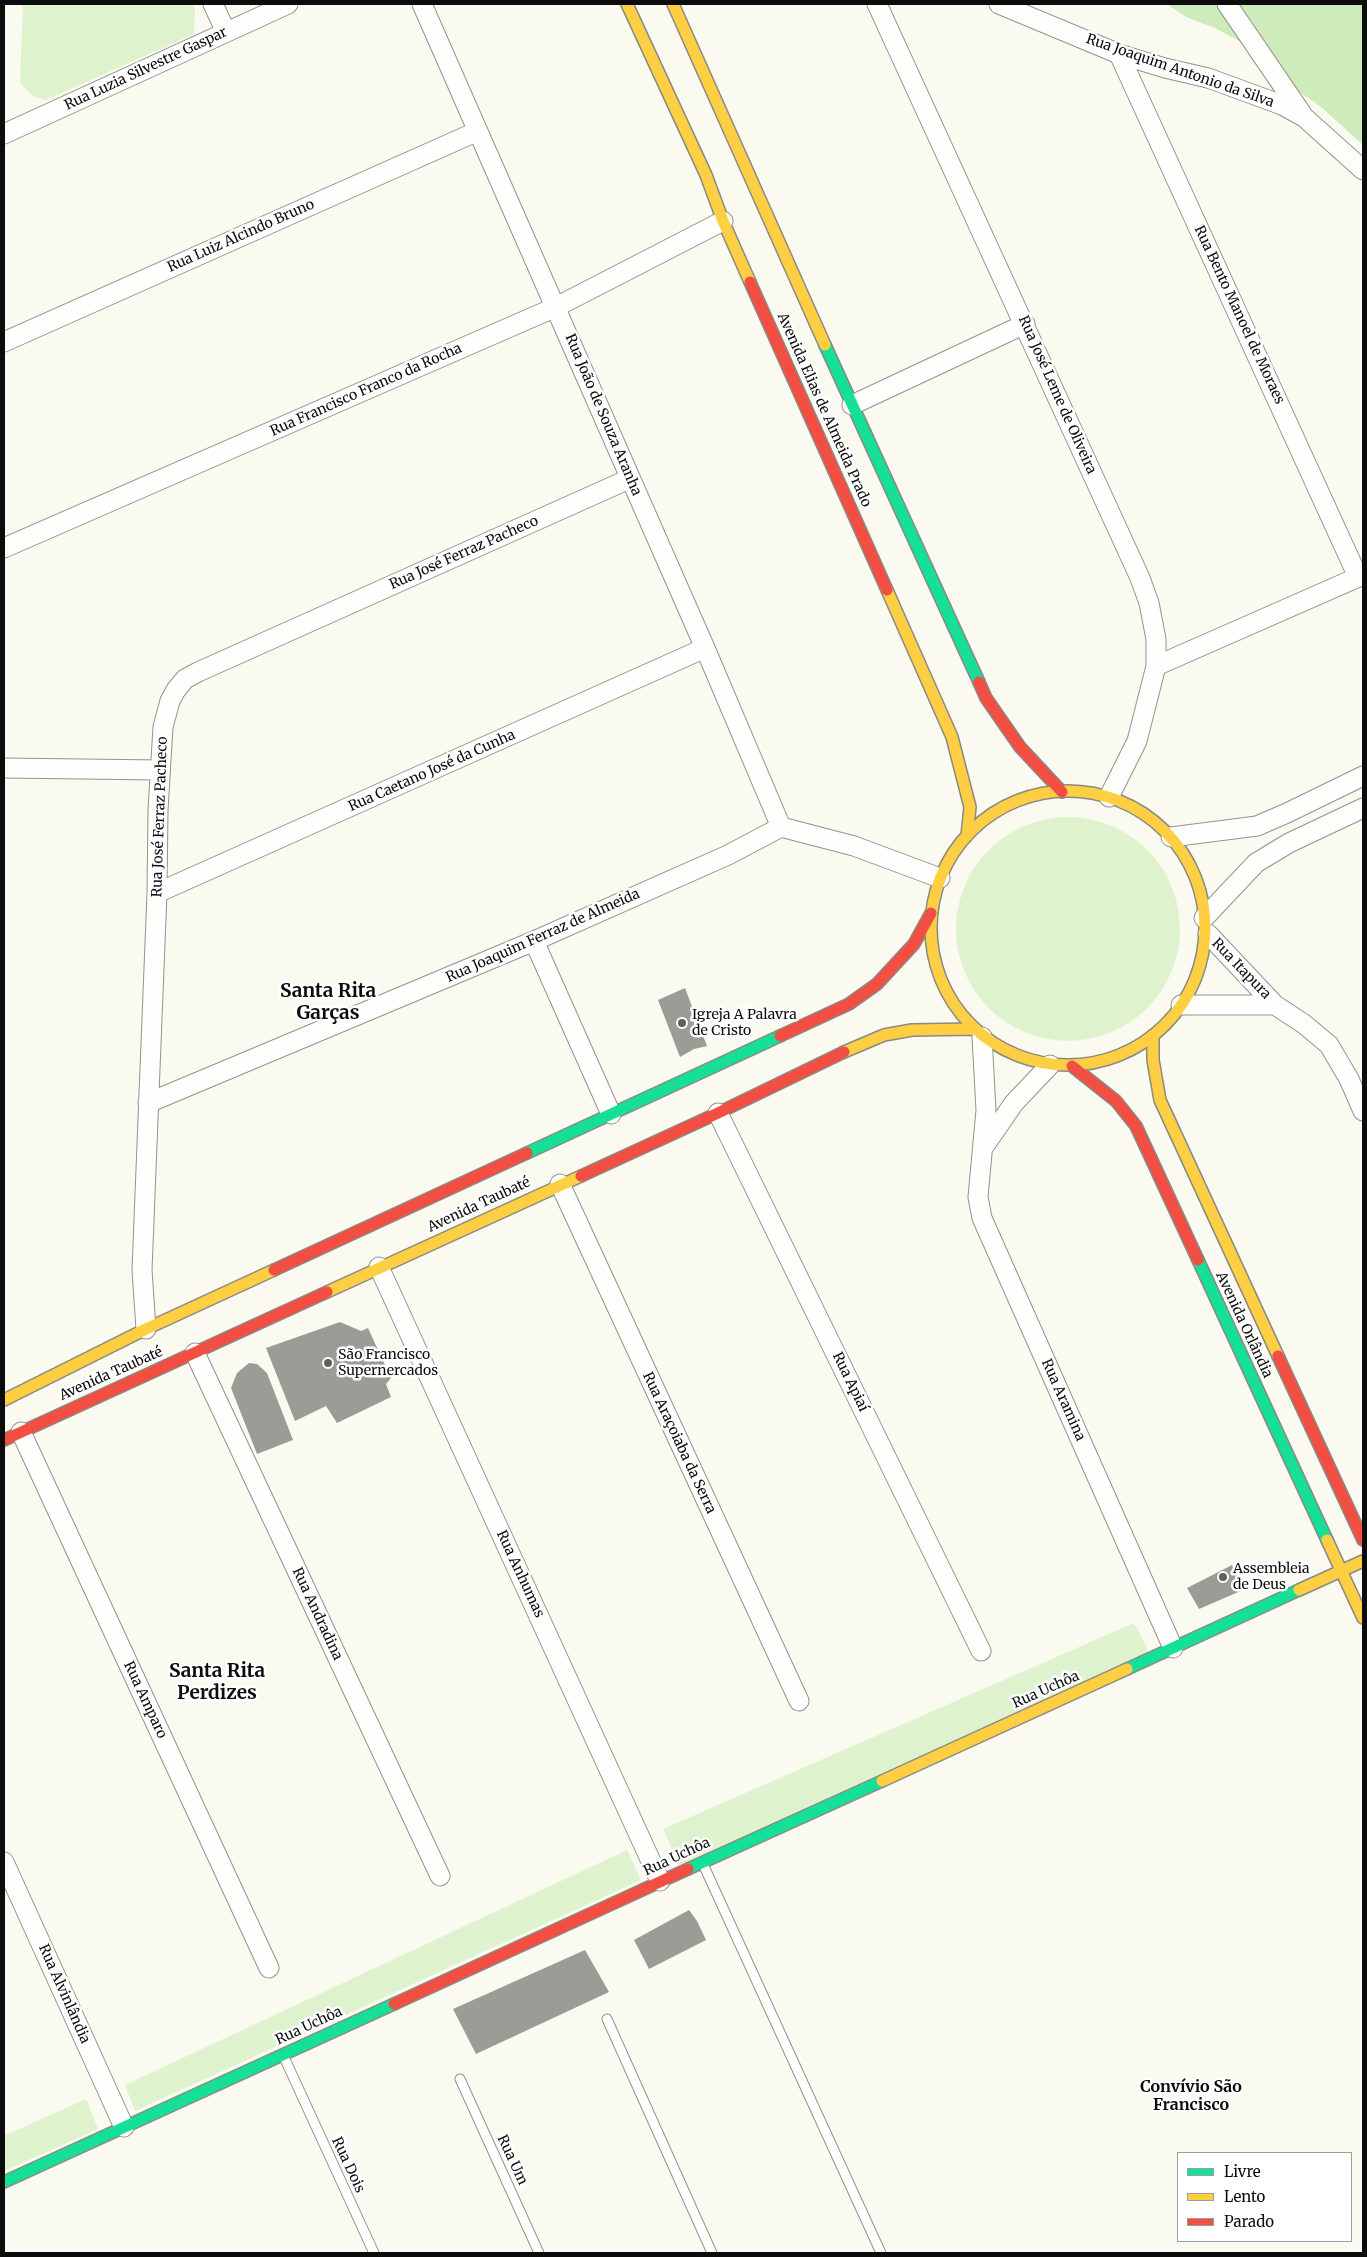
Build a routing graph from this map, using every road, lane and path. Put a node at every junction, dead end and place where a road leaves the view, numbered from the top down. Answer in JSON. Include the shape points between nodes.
{"nodes":[{"id":1,"x":213,"y":4,"type":"edge"},
{"id":2,"x":288,"y":4,"type":"edge"},
{"id":3,"x":422,"y":4,"type":"edge"},
{"id":4,"x":627,"y":4,"type":"edge"},
{"id":5,"x":673,"y":4,"type":"edge"},
{"id":6,"x":877,"y":4,"type":"edge"},
{"id":7,"x":1000,"y":4,"type":"edge"},
{"id":8,"x":1227,"y":4,"type":"edge"},
{"id":9,"x":226,"y":32,"type":"junction"},
{"id":10,"x":1119,"y":54,"type":"junction"},
{"id":11,"x":1304,"y":118,"type":"junction"},
{"id":12,"x":478,"y":131,"type":"junction"},
{"id":13,"x":4,"y":134,"type":"edge"},
{"id":14,"x":1363,"y":170,"type":"edge"},
{"id":15,"x":724,"y":221,"type":"junction"},
{"id":16,"x":556,"y":307,"type":"junction"},
{"id":17,"x":1025,"y":324,"type":"junction"},
{"id":18,"x":4,"y":342,"type":"edge"},
{"id":19,"x":852,"y":405,"type":"junction"},
{"id":20,"x":630,"y":479,"type":"junction"},
{"id":21,"x":4,"y":548,"type":"edge"},
{"id":22,"x":1361,"y":576,"type":"edge"},
{"id":23,"x":705,"y":648,"type":"junction"},
{"id":24,"x":1156,"y":666,"type":"junction"},
{"id":25,"x":4,"y":768,"type":"edge"},
{"id":26,"x":160,"y":770,"type":"junction"},
{"id":27,"x":1363,"y":776,"type":"edge"},
{"id":28,"x":1062,"y":792,"type":"junction"},
{"id":29,"x":1109,"y":797,"type":"junction"},
{"id":30,"x":1363,"y":808,"type":"edge"},
{"id":31,"x":781,"y":828,"type":"junction"},
{"id":32,"x":967,"y":836,"type":"junction"},
{"id":33,"x":1171,"y":837,"type":"junction"},
{"id":34,"x":940,"y":878,"type":"junction"},
{"id":35,"x":157,"y":893,"type":"junction"},
{"id":36,"x":931,"y":913,"type":"junction"},
{"id":37,"x":1206,"y":926,"type":"junction"},
{"id":38,"x":534,"y":941,"type":"junction"},
{"id":39,"x":1182,"y":1004,"type":"junction"},
{"id":40,"x":1275,"y":1004,"type":"junction"},
{"id":41,"x":978,"y":1033,"type":"junction"},
{"id":42,"x":1153,"y":1035,"type":"junction"},
{"id":43,"x":1050,"y":1065,"type":"junction"},
{"id":44,"x":1072,"y":1066,"type":"junction"},
{"id":45,"x":148,"y":1103,"type":"junction"},
{"id":46,"x":1363,"y":1111,"type":"edge"},
{"id":47,"x":718,"y":1113,"type":"junction"},
{"id":48,"x":611,"y":1114,"type":"junction"},
{"id":49,"x":984,"y":1146,"type":"junction"},
{"id":50,"x":560,"y":1184,"type":"junction"},
{"id":51,"x":379,"y":1268,"type":"junction"},
{"id":52,"x":146,"y":1328,"type":"junction"},
{"id":53,"x":195,"y":1353,"type":"junction"},
{"id":54,"x":4,"y":1400,"type":"edge"},
{"id":55,"x":21,"y":1432,"type":"junction"},
{"id":56,"x":4,"y":1440,"type":"edge"},
{"id":57,"x":1363,"y":1540,"type":"edge"},
{"id":58,"x":1363,"y":1560,"type":"edge"},
{"id":59,"x":1341,"y":1570,"type":"junction"},
{"id":60,"x":1363,"y":1618,"type":"edge"},
{"id":61,"x":1174,"y":1648,"type":"junction"},
{"id":62,"x":981,"y":1650,"type":"dead end"},
{"id":63,"x":799,"y":1701,"type":"dead end"},
{"id":64,"x":4,"y":1862,"type":"edge"},
{"id":65,"x":701,"y":1862,"type":"junction"},
{"id":66,"x":440,"y":1876,"type":"dead end"},
{"id":67,"x":660,"y":1881,"type":"junction"},
{"id":68,"x":270,"y":1968,"type":"dead end"},
{"id":69,"x":607,"y":2019,"type":"dead end"},
{"id":70,"x":283,"y":2054,"type":"junction"},
{"id":71,"x":460,"y":2079,"type":"dead end"},
{"id":72,"x":124,"y":2127,"type":"junction"},
{"id":73,"x":4,"y":2182,"type":"edge"},
{"id":74,"x":374,"y":2253,"type":"edge"},
{"id":75,"x":539,"y":2253,"type":"edge"},
{"id":76,"x":712,"y":2253,"type":"edge"},
{"id":77,"x":881,"y":2253,"type":"edge"}],
"edges":[{"from":1,"to":9,"type":"street"},
{"from":2,"to":9,"type":"street","name":"Rua Luzia Silvestre Gaspar"},
{"from":3,"to":12,"type":"street","name":"Rua João de Souza Aranha"},
{"from":4,"to":15,"type":"street","name":"Avenida Elias de Almeida Prado"},
{"from":5,"to":19,"type":"street","name":"Avenida Elias de Almeida Prado"},
{"from":6,"to":17,"type":"street","name":"Rua José Leme de Oliveira"},
{"from":7,"to":10,"type":"street","name":"Rua Joaquim Antonio da Silva"},
{"from":8,"to":11,"type":"street"},
{"from":9,"to":13,"type":"street","name":"Rua Luzia Silvestre Gaspar"},
{"from":10,"to":11,"type":"street","name":"Rua Joaquim Antonio da Silva","via":[[1236,88],[1282,105]]},
{"from":10,"to":22,"type":"street","name":"Rua Bento Manoel de Moraes"},
{"from":11,"to":14,"type":"street"},
{"from":12,"to":16,"type":"street","name":"Rua João de Souza Aranha"},
{"from":12,"to":18,"type":"street","name":"Rua Luiz Alcindo Bruno"},
{"from":15,"to":16,"type":"street","name":"Rua Francisco Franco da Rocha"},
{"from":15,"to":32,"type":"street","name":"Avenida Elias de Almeida Prado","via":[[952,737],[970,806]]},
{"from":16,"to":20,"type":"street","name":"Rua João de Souza Aranha"},
{"from":16,"to":21,"type":"street","name":"Rua Francisco Franco da Rocha"},
{"from":17,"to":19,"type":"street"},
{"from":17,"to":24,"type":"street","name":"Rua José Leme de Oliveira","via":[[1140,578],[1156,639]]},
{"from":19,"to":28,"type":"street","name":"Avenida Elias de Almeida Prado","via":[[986,698],[1020,747]]},
{"from":20,"to":23,"type":"street","name":"Rua João de Souza Aranha"},
{"from":20,"to":26,"type":"street","name":"Rua José Ferraz Pacheco","via":[[185,679],[170,701],[163,727]]},
{"from":22,"to":24,"type":"street"},
{"from":23,"to":31,"type":"street","name":"Rua João de Souza Aranha"},
{"from":23,"to":35,"type":"street","name":"Rua Caetano José da Cunha"},
{"from":24,"to":29,"type":"street","name":"Rua José Leme de Oliveira","via":[[1137,742]]},
{"from":25,"to":26,"type":"street"},
{"from":26,"to":35,"type":"street","name":"Rua José Ferraz Pacheco"},
{"from":27,"to":33,"type":"street","via":[[1257,826]]},
{"from":28,"to":29,"type":"street"},
{"from":28,"to":32,"type":"street","via":[[1040,793],[1006,805],[980,822]]},
{"from":29,"to":33,"type":"street","via":[[1140,811]]},
{"from":30,"to":37,"type":"street","via":[[1289,843],[1256,863]]},
{"from":31,"to":34,"type":"street","via":[[854,846]]},
{"from":31,"to":38,"type":"street","name":"Rua Joaquim Ferraz de Almeida","via":[[728,855]]},
{"from":32,"to":34,"type":"street"},
{"from":33,"to":37,"type":"street","via":[[1198,886]]},
{"from":34,"to":36,"type":"street"},
{"from":35,"to":45,"type":"street","name":"Rua José Ferraz Pacheco"},
{"from":36,"to":41,"type":"street","via":[[932,953],[944,990],[964,1020]]},
{"from":36,"to":48,"type":"street","name":"Avenida Taubaté","via":[[914,944],[897,964],[877,984],[849,1004]]},
{"from":37,"to":39,"type":"street","via":[[1199,968]]},
{"from":37,"to":40,"type":"street","name":"Rua Itapura"},
{"from":38,"to":45,"type":"street","name":"Rua Joaquim Ferraz de Almeida"},
{"from":38,"to":48,"type":"street"},
{"from":39,"to":40,"type":"street","name":"Rua Itapura"},
{"from":39,"to":42,"type":"street"},
{"from":40,"to":46,"type":"street","name":"Rua Itapura","via":[[1329,1045]]},
{"from":41,"to":43,"type":"street","via":[[1017,1057]]},
{"from":41,"to":47,"type":"street","name":"Avenida Taubaté","via":[[912,1030],[884,1035]]},
{"from":41,"to":49,"type":"street","name":"Rua Aramina","via":[[986,1110]]},
{"from":42,"to":44,"type":"street","via":[[1117,1057]]},
{"from":42,"to":57,"type":"street","name":"Avenida Orlândia","via":[[1154,1068],[1160,1100]]},
{"from":43,"to":44,"type":"street"},
{"from":43,"to":49,"type":"street","name":"Rua Aramina","via":[[1014,1103]]},
{"from":44,"to":59,"type":"street","name":"Avenida Orlândia","via":[[1116,1101],[1136,1126]]},
{"from":45,"to":52,"type":"street","name":"Rua José Ferraz Pacheco","via":[[142,1270]]},
{"from":47,"to":50,"type":"street","name":"Avenida Taubaté"},
{"from":47,"to":62,"type":"street","name":"Rua Apiaí"},
{"from":48,"to":52,"type":"street","name":"Avenida Taubaté","via":[[458,1189]]},
{"from":49,"to":61,"type":"street","name":"Rua Aramina","via":[[978,1197],[982,1218]]},
{"from":50,"to":51,"type":"street","name":"Avenida Taubaté","via":[[471,1220]]},
{"from":50,"to":63,"type":"street","name":"Rua Araçoiaba da Serra"},
{"from":51,"to":53,"type":"street","name":"Avenida Taubaté"},
{"from":51,"to":67,"type":"street","name":"Rua Anhumas"},
{"from":52,"to":54,"type":"street","name":"Avenida Taubaté"},
{"from":53,"to":55,"type":"street","name":"Avenida Taubaté"},
{"from":53,"to":66,"type":"street","name":"Rua Andradina"},
{"from":55,"to":56,"type":"street","name":"Avenida Taubaté"},
{"from":55,"to":68,"type":"street","name":"Rua Amparo"},
{"from":58,"to":59,"type":"street","name":"Rua Uchôa"},
{"from":59,"to":60,"type":"street","name":"Avenida Orlândia"},
{"from":59,"to":61,"type":"street","name":"Rua Uchôa"},
{"from":61,"to":65,"type":"street","name":"Rua Uchôa"},
{"from":64,"to":72,"type":"street","name":"Rua Alvinlândia"},
{"from":65,"to":67,"type":"street","name":"Rua Uchôa"},
{"from":65,"to":77,"type":"lane"},
{"from":67,"to":70,"type":"street","name":"Rua Uchôa"},
{"from":69,"to":76,"type":"lane"},
{"from":70,"to":72,"type":"street","name":"Rua Uchôa"},
{"from":70,"to":74,"type":"lane","name":"Rua Dois"},
{"from":71,"to":75,"type":"lane","name":"Rua Um"},
{"from":72,"to":73,"type":"street","name":"Rua Uchôa"}]}
